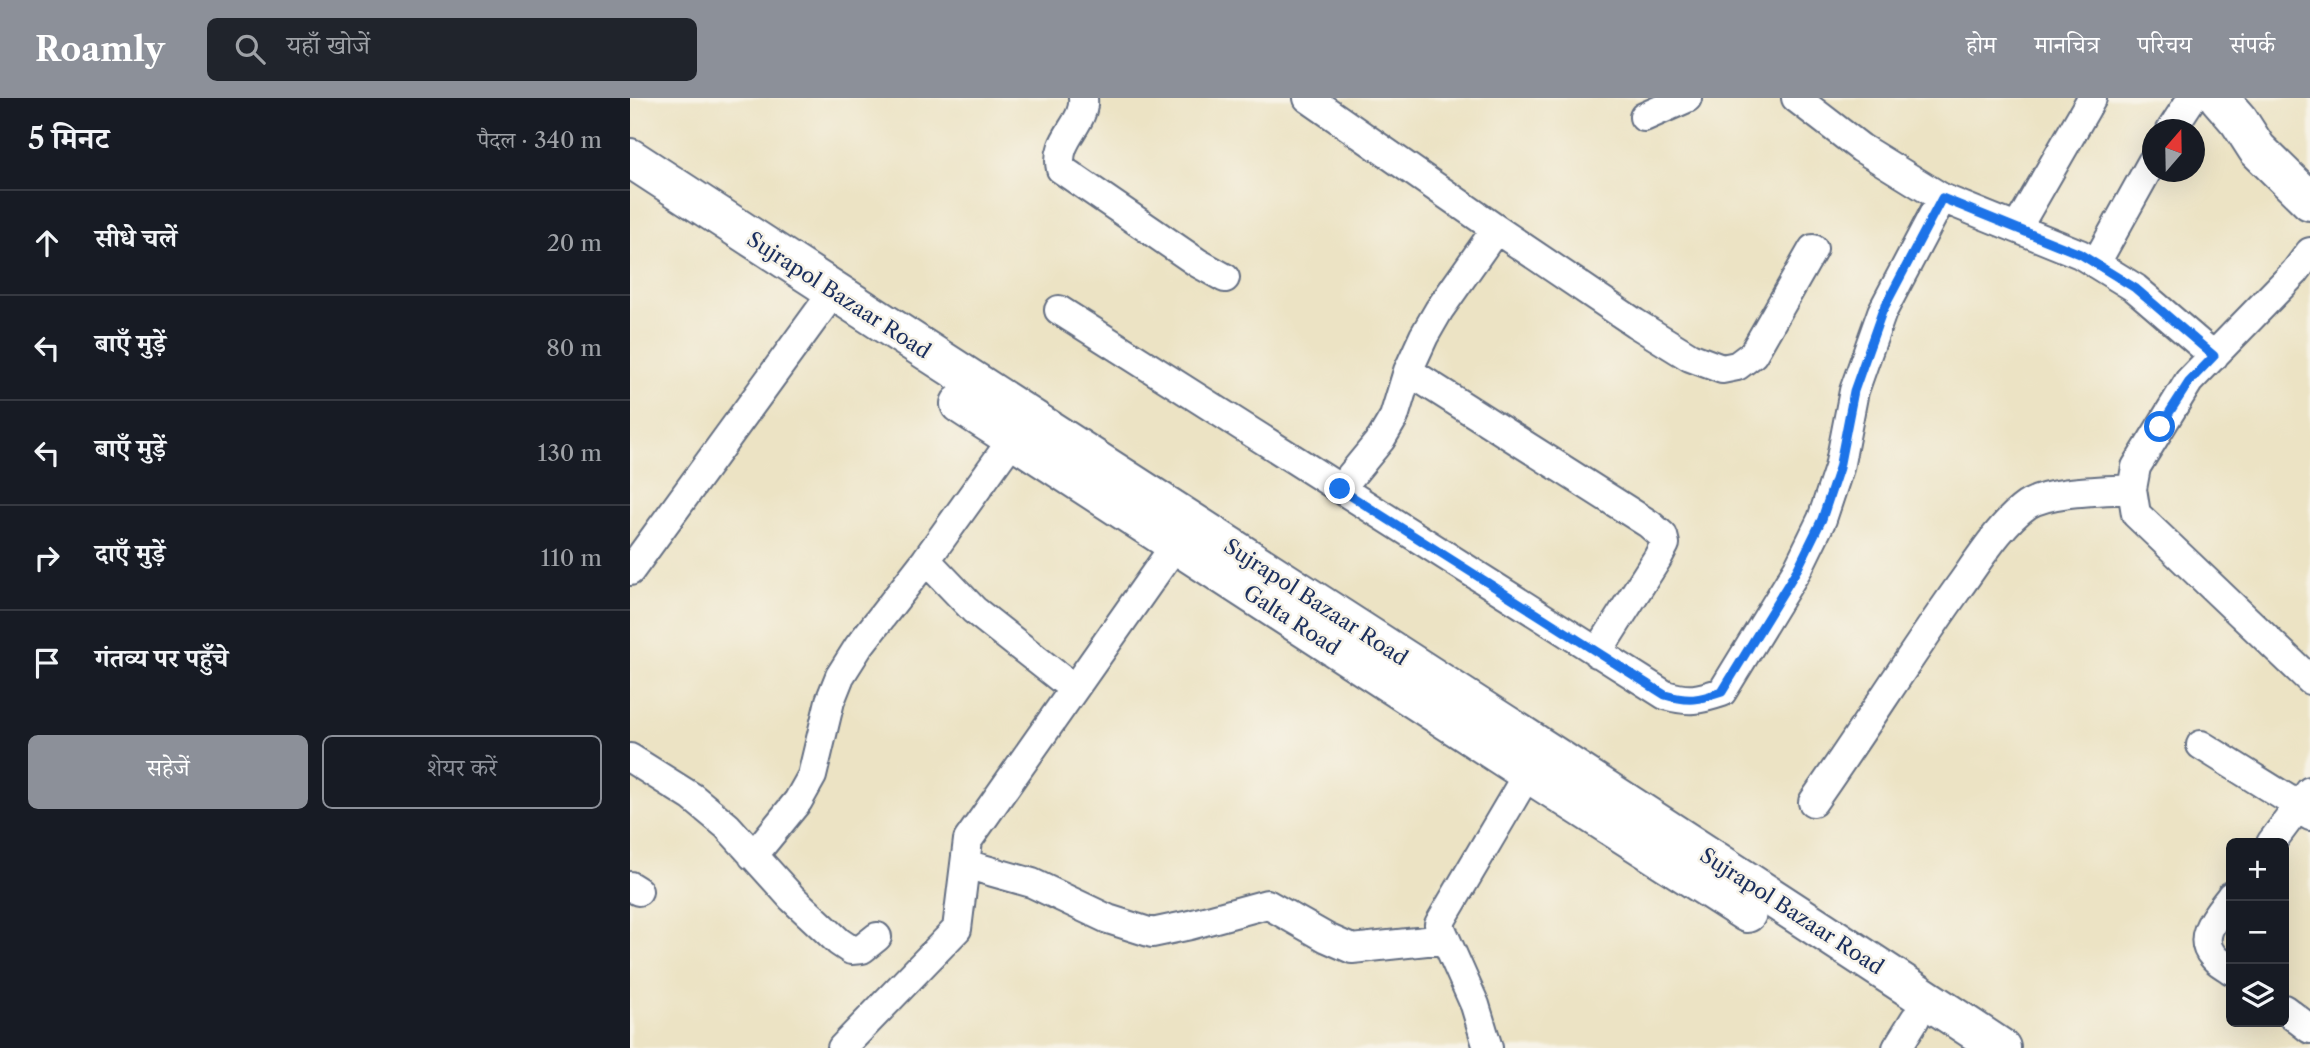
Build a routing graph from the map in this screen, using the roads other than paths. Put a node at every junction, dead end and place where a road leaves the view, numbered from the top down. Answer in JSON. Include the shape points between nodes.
{"nodes":[{"id":1,"x":1083,"y":98,"type":"edge"},
{"id":2,"x":1308,"y":98,"type":"edge"},
{"id":3,"x":1687,"y":98,"type":"edge"},
{"id":4,"x":1796,"y":98,"type":"edge"},
{"id":5,"x":2092,"y":98,"type":"edge"},
{"id":6,"x":2192,"y":98,"type":"edge"},
{"id":7,"x":2219,"y":98,"type":"edge"},
{"id":8,"x":1644,"y":117,"type":"dead end"},
{"id":9,"x":2178,"y":119,"type":"edge"},
{"id":10,"x":630,"y":158,"type":"edge"},
{"id":11,"x":2142,"y":180,"type":"edge"},
{"id":12,"x":630,"y":185,"type":"edge"},
{"id":13,"x":1942,"y":198,"type":"junction"},
{"id":14,"x":2310,"y":201,"type":"edge"},
{"id":15,"x":2017,"y":228,"type":"junction"},
{"id":16,"x":1496,"y":229,"type":"junction"},
{"id":17,"x":1812,"y":249,"type":"dead end"},
{"id":18,"x":2310,"y":252,"type":"edge"},
{"id":19,"x":2096,"y":263,"type":"junction"},
{"id":20,"x":1225,"y":278,"type":"dead end"},
{"id":21,"x":827,"y":301,"type":"junction"},
{"id":22,"x":1059,"y":310,"type":"dead end"},
{"id":23,"x":2214,"y":356,"type":"junction"},
{"id":24,"x":1408,"y":371,"type":"junction"},
{"id":25,"x":1012,"y":440,"type":"junction"},
{"id":26,"x":1340,"y":489,"type":"junction"},
{"id":27,"x":2132,"y":489,"type":"junction"},
{"id":28,"x":1176,"y":544,"type":"junction"},
{"id":29,"x":926,"y":561,"type":"junction"},
{"id":30,"x":630,"y":571,"type":"edge"},
{"id":31,"x":1597,"y":653,"type":"junction"},
{"id":32,"x":2310,"y":680,"type":"edge"},
{"id":33,"x":1074,"y":689,"type":"junction"},
{"id":34,"x":2201,"y":745,"type":"dead end"},
{"id":35,"x":630,"y":758,"type":"edge"},
{"id":36,"x":1528,"y":773,"type":"junction"},
{"id":37,"x":1813,"y":802,"type":"dead end"},
{"id":38,"x":2306,"y":805,"type":"edge"},
{"id":39,"x":2276,"y":838,"type":"edge"},
{"id":40,"x":753,"y":856,"type":"junction"},
{"id":41,"x":965,"y":864,"type":"junction"},
{"id":42,"x":2227,"y":901,"type":"edge"},
{"id":43,"x":877,"y":937,"type":"dead end"},
{"id":44,"x":1445,"y":939,"type":"junction"},
{"id":45,"x":2226,"y":966,"type":"edge"},
{"id":46,"x":2289,"y":1013,"type":"edge"},
{"id":47,"x":2310,"y":1029,"type":"edge"},
{"id":48,"x":1906,"y":1034,"type":"edge"},
{"id":49,"x":842,"y":1048,"type":"edge"},
{"id":50,"x":1488,"y":1048,"type":"edge"},
{"id":51,"x":1958,"y":1048,"type":"edge"},
{"id":52,"x":2001,"y":1048,"type":"edge"}],
"edges":[{"from":1,"to":20,"type":"street","via":[[1061,148],[1061,169]]},
{"from":2,"to":16,"type":"street"},
{"from":3,"to":8,"type":"street"},
{"from":4,"to":13,"type":"street","via":[[1861,148]]},
{"from":5,"to":15,"type":"street"},
{"from":6,"to":9,"type":"street"},
{"from":7,"to":14,"type":"main road","via":[[2257,149]]},
{"from":10,"to":21,"type":"main road","name":"Sujrapol Bazaar Road"},
{"from":11,"to":19,"type":"street"},
{"from":12,"to":21,"type":"main road","name":"Galta Road"},
{"from":13,"to":15,"type":"street"},
{"from":13,"to":31,"type":"street","via":[[1882,312],[1854,391],[1839,468],[1822,519],[1798,568],[1722,692],[1696,701],[1665,695]]},
{"from":15,"to":19,"type":"street"},
{"from":16,"to":17,"type":"street","via":[[1668,343],[1722,369],[1737,366],[1754,354]]},
{"from":16,"to":24,"type":"street","via":[[1439,310]]},
{"from":18,"to":23,"type":"street"},
{"from":19,"to":23,"type":"street","via":[[2135,288]]},
{"from":21,"to":25,"type":"main road","name":"Galta Road"},
{"from":21,"to":30,"type":"street"},
{"from":21,"to":52,"type":"main road","name":"Sujrapol Bazaar Road","via":[[1543,748]]},
{"from":22,"to":26,"type":"street"},
{"from":23,"to":27,"type":"street","via":[[2189,382],[2160,427],[2136,467]]},
{"from":24,"to":26,"type":"street","via":[[1394,417]]},
{"from":24,"to":31,"type":"street","via":[[1662,536],[1665,544],[1657,559]]},
{"from":25,"to":28,"type":"main road","name":"Galta Road"},
{"from":25,"to":29,"type":"street"},
{"from":26,"to":31,"type":"street"},
{"from":27,"to":32,"type":"street","via":[[2136,514]]},
{"from":27,"to":37,"type":"street","via":[[2067,493],[2028,505],[1997,534]]},
{"from":28,"to":33,"type":"street"},
{"from":28,"to":36,"type":"main road","name":"Galta Road"},
{"from":29,"to":33,"type":"street","via":[[974,610]]},
{"from":29,"to":40,"type":"street","via":[[840,676],[812,776],[798,801]]},
{"from":33,"to":41,"type":"street","via":[[968,841]]},
{"from":34,"to":38,"type":"street"},
{"from":35,"to":40,"type":"street","via":[[692,797]]},
{"from":36,"to":44,"type":"street","via":[[1439,924]]},
{"from":36,"to":48,"type":"main road","name":"Galta Road"},
{"from":38,"to":39,"type":"street"},
{"from":40,"to":43,"type":"street","via":[[851,950],[862,949]]},
{"from":41,"to":44,"type":"street","via":[[1032,883],[1108,919],[1152,933],[1267,904],[1352,949]]},
{"from":41,"to":49,"type":"street","via":[[957,929]]},
{"from":42,"to":45,"type":"street","via":[[2208,928],[2207,944]]},
{"from":44,"to":50,"type":"street","via":[[1475,1005]]},
{"from":46,"to":47,"type":"street"},
{"from":48,"to":51,"type":"main road","name":"Galta Road"}]}
